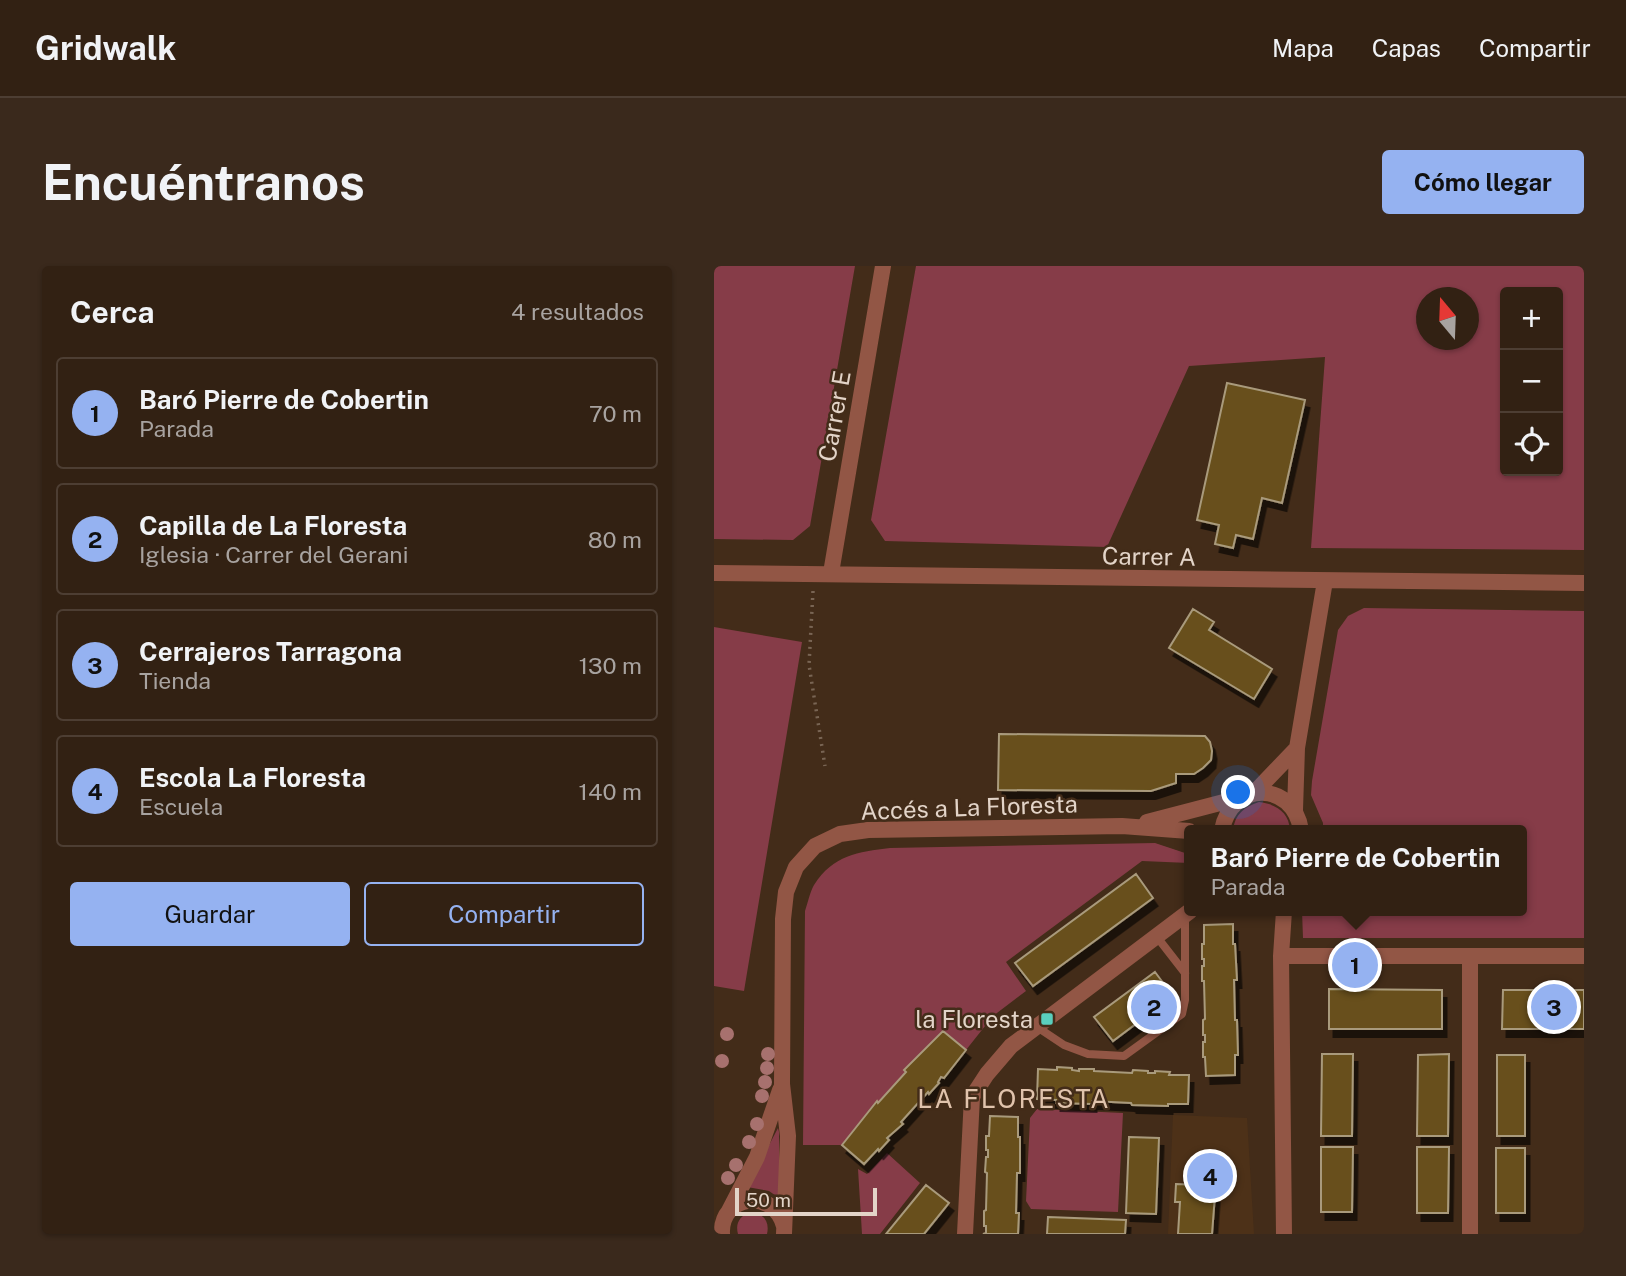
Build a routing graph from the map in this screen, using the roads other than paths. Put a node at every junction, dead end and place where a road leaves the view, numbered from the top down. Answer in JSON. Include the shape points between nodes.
{"nodes":[{"id":1,"x":883,"y":266,"type":"edge"},
{"id":2,"x":714,"y":573,"type":"edge"},
{"id":3,"x":831,"y":573,"type":"junction"},
{"id":4,"x":1325,"y":581,"type":"junction"},
{"id":5,"x":1584,"y":583,"type":"edge"},
{"id":6,"x":1297,"y":748,"type":"junction"},
{"id":7,"x":1248,"y":795,"type":"junction"},
{"id":8,"x":1294,"y":810,"type":"junction"},
{"id":9,"x":1224,"y":825,"type":"edge"},
{"id":10,"x":1300,"y":825,"type":"edge"},
{"id":11,"x":1122,"y":826,"type":"junction"},
{"id":12,"x":1184,"y":831,"type":"edge"},
{"id":13,"x":1186,"y":916,"type":"edge"},
{"id":14,"x":1191,"y":916,"type":"edge"},
{"id":15,"x":1275,"y":916,"type":"edge"},
{"id":16,"x":1284,"y":916,"type":"edge"},
{"id":17,"x":1157,"y":937,"type":"junction"},
{"id":18,"x":1281,"y":956,"type":"junction"},
{"id":19,"x":1470,"y":956,"type":"junction"},
{"id":20,"x":1584,"y":956,"type":"edge"},
{"id":21,"x":1185,"y":973,"type":"junction"},
{"id":22,"x":1037,"y":1027,"type":"junction"},
{"id":23,"x":782,"y":1084,"type":"junction"},
{"id":24,"x":725,"y":1221,"type":"edge"},
{"id":25,"x":784,"y":1231,"type":"edge"},
{"id":26,"x":714,"y":1233,"type":"edge"},
{"id":27,"x":965,"y":1234,"type":"edge"},
{"id":28,"x":1284,"y":1234,"type":"edge"},
{"id":29,"x":1470,"y":1234,"type":"edge"}],
"edges":[{"from":1,"to":3,"type":"street","name":"Carrer E"},
{"from":2,"to":3,"type":"street","name":"Carrer A"},
{"from":3,"to":4,"type":"street","name":"Carrer A"},
{"from":4,"to":5,"type":"street","name":"Carrer A"},
{"from":4,"to":6,"type":"street"},
{"from":6,"to":7,"type":"street"},
{"from":6,"to":8,"type":"street"},
{"from":7,"to":8,"type":"street","via":[[1277,795]]},
{"from":7,"to":9,"type":"street","via":[[1228,811]]},
{"from":7,"to":11,"type":"street","name":"Accés a La Floresta"},
{"from":8,"to":10,"type":"street"},
{"from":11,"to":12,"type":"street","name":"Accés a La Floresta"},
{"from":11,"to":23,"type":"street","name":"Accés a La Floresta","via":[[868,830],[840,834],[816,846],[796,867],[786,892]]},
{"from":13,"to":17,"type":"street"},
{"from":14,"to":21,"type":"lane"},
{"from":15,"to":18,"type":"street"},
{"from":16,"to":18,"type":"street"},
{"from":17,"to":21,"type":"lane"},
{"from":17,"to":22,"type":"street"},
{"from":18,"to":19,"type":"street"},
{"from":18,"to":28,"type":"street"},
{"from":19,"to":20,"type":"street"},
{"from":19,"to":29,"type":"street"},
{"from":21,"to":22,"type":"lane","via":[[1182,1014],[1124,1056],[1088,1054]]},
{"from":22,"to":27,"type":"street","via":[[1011,1046],[972,1097]]},
{"from":23,"to":24,"type":"street","name":"Accés a La Floresta","via":[[757,1157]]},
{"from":23,"to":25,"type":"street","name":"Accés a La Floresta","via":[[788,1136]]},
{"from":24,"to":25,"type":"street","name":"Accés a La Floresta","via":[[737,1205],[757,1200],[776,1210]]},
{"from":24,"to":26,"type":"lane"}]}
